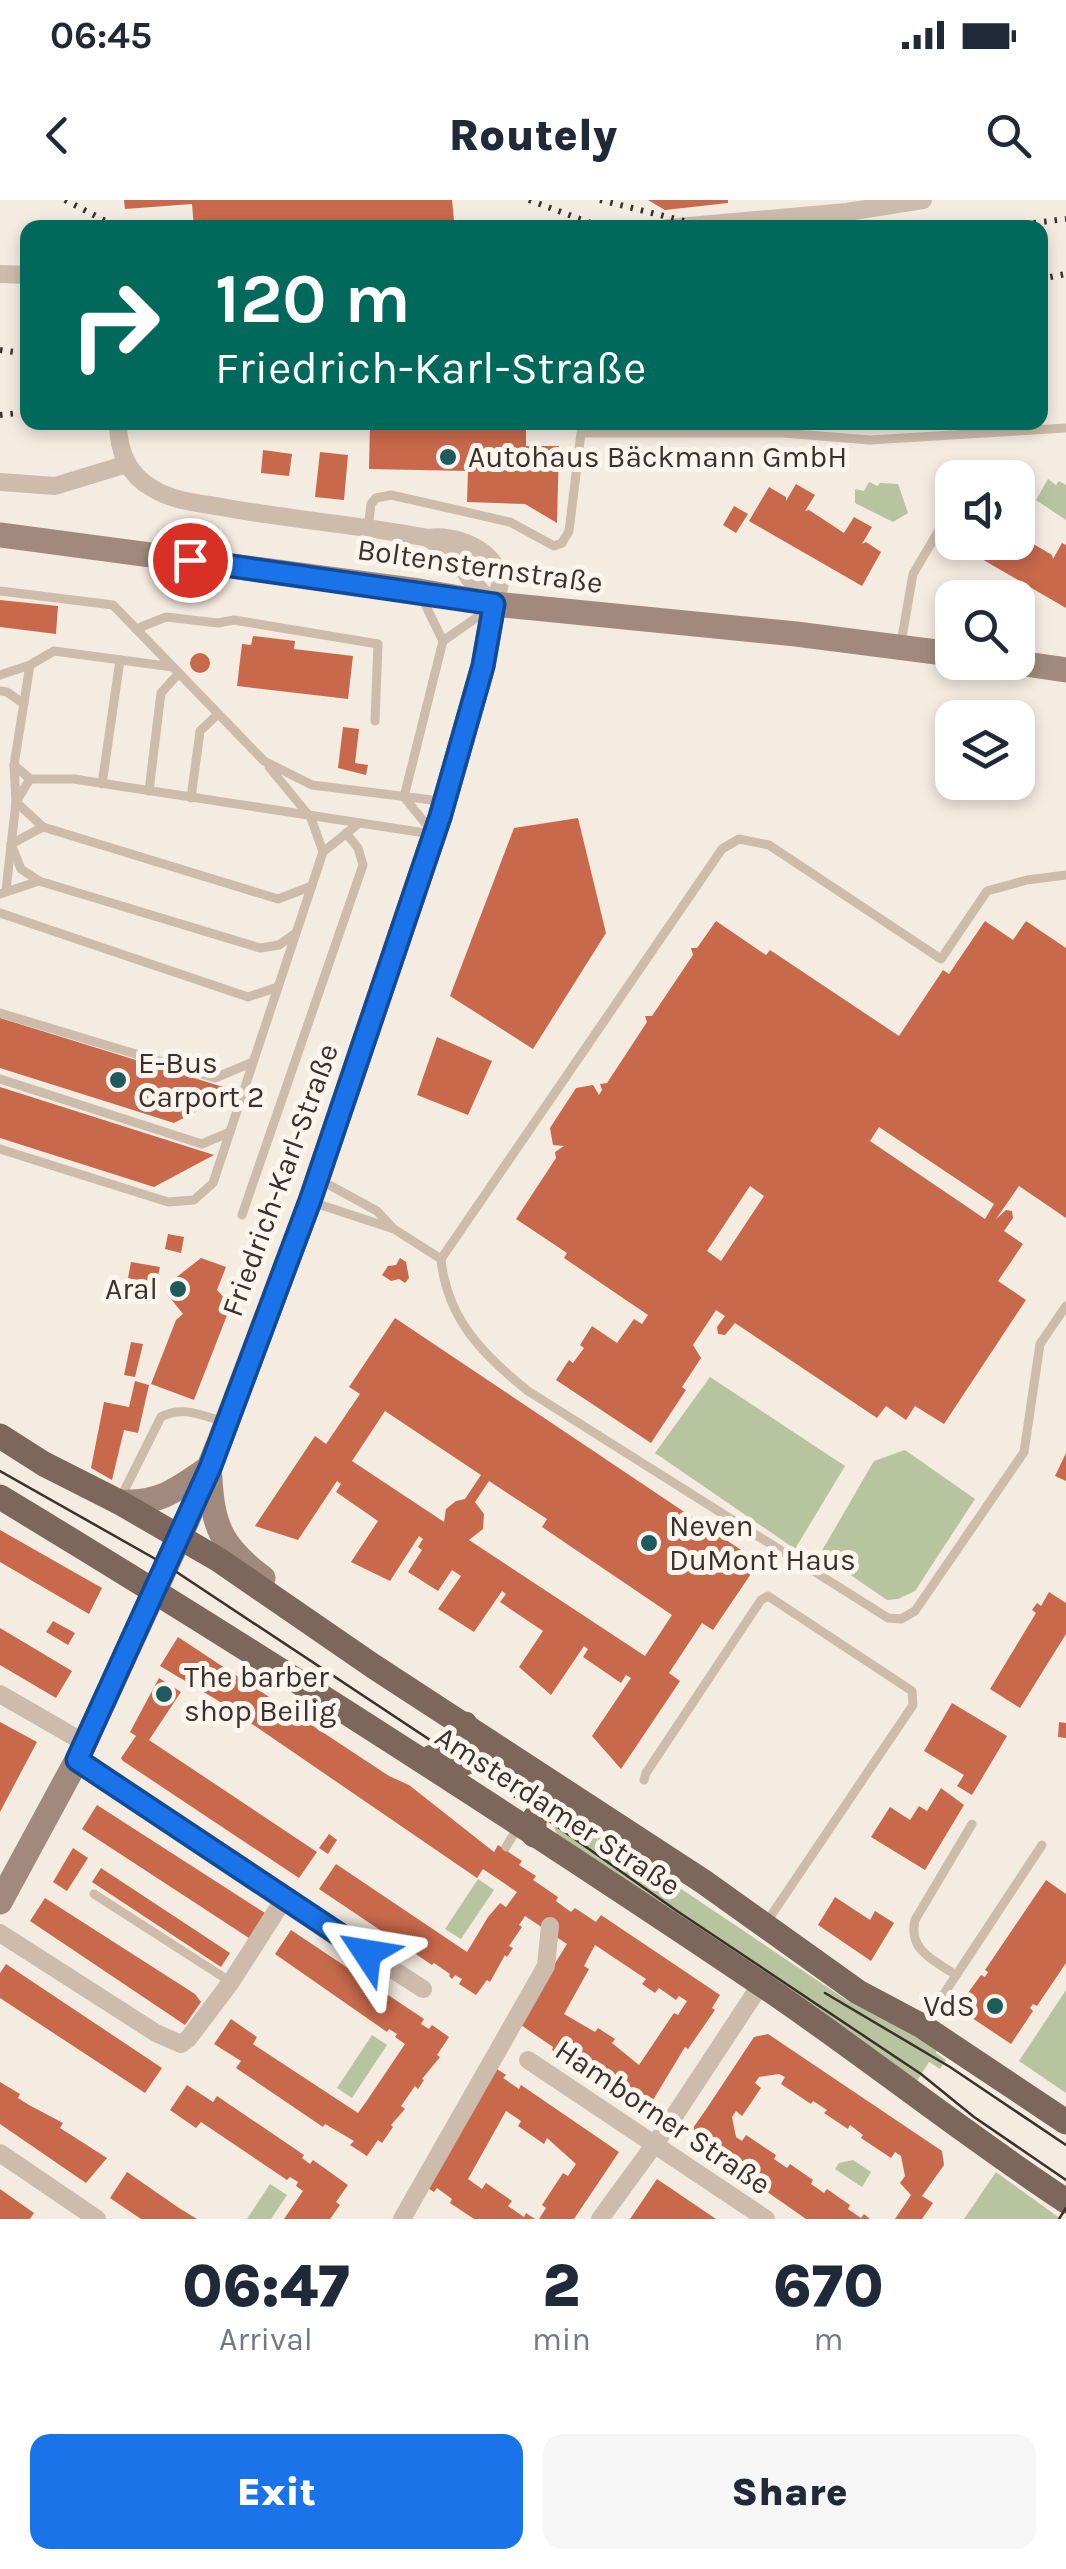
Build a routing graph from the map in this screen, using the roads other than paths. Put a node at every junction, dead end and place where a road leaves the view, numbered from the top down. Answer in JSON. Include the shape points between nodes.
{"nodes":[{"id":1,"x":923,"y":200,"type":"edge"},
{"id":2,"x":853,"y":206,"type":"edge"},
{"id":3,"x":735,"y":220,"type":"edge"},
{"id":4,"x":119,"y":430,"type":"edge"},
{"id":5,"x":1033,"y":430,"type":"edge"},
{"id":6,"x":127,"y":464,"type":"junction"},
{"id":7,"x":0,"y":482,"type":"edge"},
{"id":8,"x":368,"y":529,"type":"junction"},
{"id":9,"x":0,"y":536,"type":"edge"},
{"id":10,"x":935,"y":537,"type":"edge"},
{"id":11,"x":428,"y":538,"type":"junction"},
{"id":12,"x":0,"y":590,"type":"edge"},
{"id":13,"x":419,"y":591,"type":"junction"},
{"id":14,"x":494,"y":604,"type":"junction"},
{"id":15,"x":136,"y":629,"type":"junction"},
{"id":16,"x":443,"y":641,"type":"junction"},
{"id":17,"x":900,"y":648,"type":"junction"},
{"id":18,"x":935,"y":652,"type":"edge"},
{"id":19,"x":120,"y":660,"type":"junction"},
{"id":20,"x":30,"y":665,"type":"junction"},
{"id":21,"x":1035,"y":665,"type":"edge"},
{"id":22,"x":176,"y":670,"type":"junction"},
{"id":23,"x":1066,"y":670,"type":"edge"},
{"id":24,"x":0,"y":675,"type":"edge"},
{"id":25,"x":0,"y":691,"type":"edge"},
{"id":26,"x":24,"y":704,"type":"junction"},
{"id":27,"x":218,"y":714,"type":"junction"},
{"id":28,"x":374,"y":721,"type":"dead end"},
{"id":29,"x":264,"y":761,"type":"junction"},
{"id":30,"x":14,"y":766,"type":"junction"},
{"id":31,"x":30,"y":779,"type":"junction"},
{"id":32,"x":102,"y":784,"type":"junction"},
{"id":33,"x":148,"y":792,"type":"junction"},
{"id":34,"x":404,"y":797,"type":"junction"},
{"id":35,"x":191,"y":798,"type":"junction"},
{"id":36,"x":16,"y":802,"type":"junction"},
{"id":37,"x":444,"y":802,"type":"junction"},
{"id":38,"x":311,"y":818,"type":"junction"},
{"id":39,"x":358,"y":824,"type":"junction"},
{"id":40,"x":43,"y":826,"type":"junction"},
{"id":41,"x":346,"y":833,"type":"junction"},
{"id":42,"x":434,"y":834,"type":"junction"},
{"id":43,"x":12,"y":844,"type":"junction"},
{"id":44,"x":323,"y":852,"type":"junction"},
{"id":45,"x":1066,"y":875,"type":"edge"},
{"id":46,"x":40,"y":880,"type":"junction"},
{"id":47,"x":312,"y":886,"type":"junction"},
{"id":48,"x":3,"y":892,"type":"edge"},
{"id":49,"x":0,"y":913,"type":"edge"},
{"id":50,"x":296,"y":933,"type":"junction"},
{"id":51,"x":278,"y":987,"type":"junction"},
{"id":52,"x":0,"y":1013,"type":"edge"},
{"id":53,"x":253,"y":1062,"type":"junction"},
{"id":54,"x":0,"y":1079,"type":"edge"},
{"id":55,"x":230,"y":1132,"type":"junction"},
{"id":56,"x":0,"y":1149,"type":"edge"},
{"id":57,"x":314,"y":1190,"type":"junction"},
{"id":58,"x":242,"y":1215,"type":"dead end"},
{"id":59,"x":394,"y":1229,"type":"junction"},
{"id":60,"x":441,"y":1258,"type":"junction"},
{"id":61,"x":1066,"y":1306,"type":"edge"},
{"id":62,"x":227,"y":1422,"type":"junction"},
{"id":63,"x":0,"y":1436,"type":"edge"},
{"id":64,"x":210,"y":1468,"type":"junction"},
{"id":65,"x":0,"y":1498,"type":"edge"},
{"id":66,"x":118,"y":1502,"type":"junction"},
{"id":67,"x":180,"y":1536,"type":"junction"},
{"id":68,"x":154,"y":1590,"type":"junction"},
{"id":69,"x":300,"y":1616,"type":"junction"},
{"id":70,"x":0,"y":1694,"type":"edge"},
{"id":71,"x":465,"y":1724,"type":"junction"},
{"id":72,"x":81,"y":1752,"type":"junction"},
{"id":73,"x":409,"y":1752,"type":"junction"},
{"id":74,"x":644,"y":1780,"type":"dead end"},
{"id":75,"x":595,"y":1810,"type":"junction"},
{"id":76,"x":972,"y":1824,"type":"dead end"},
{"id":77,"x":520,"y":1835,"type":"junction"},
{"id":78,"x":1042,"y":1846,"type":"dead end"},
{"id":79,"x":94,"y":1894,"type":"dead end"},
{"id":80,"x":284,"y":1899,"type":"junction"},
{"id":81,"x":0,"y":1901,"type":"edge"},
{"id":82,"x":764,"y":1925,"type":"junction"},
{"id":83,"x":550,"y":1926,"type":"dead end"},
{"id":84,"x":0,"y":1933,"type":"edge"},
{"id":85,"x":956,"y":1975,"type":"junction"},
{"id":86,"x":231,"y":1982,"type":"junction"},
{"id":87,"x":761,"y":1984,"type":"junction"},
{"id":88,"x":423,"y":1989,"type":"dead end"},
{"id":89,"x":922,"y":2026,"type":"junction"},
{"id":90,"x":528,"y":2060,"type":"dead end"},
{"id":91,"x":1066,"y":2122,"type":"edge"},
{"id":92,"x":654,"y":2143,"type":"junction"},
{"id":93,"x":0,"y":2153,"type":"edge"},
{"id":94,"x":1066,"y":2200,"type":"edge"},
{"id":95,"x":97,"y":2219,"type":"edge"},
{"id":96,"x":402,"y":2219,"type":"edge"},
{"id":97,"x":600,"y":2219,"type":"edge"},
{"id":98,"x":766,"y":2219,"type":"edge"}],
"edges":[{"from":1,"to":2,"type":"street"},
{"from":2,"to":3,"type":"street"},
{"from":4,"to":6,"type":"street"},
{"from":5,"to":8,"type":"lane","via":[[870,440],[764,432],[581,433],[568,532],[554,546],[510,522],[392,496],[371,504]]},
{"from":6,"to":7,"type":"street","via":[[55,486]]},
{"from":6,"to":8,"type":"street","via":[[168,496]]},
{"from":8,"to":11,"type":"street"},
{"from":9,"to":13,"type":"main road","name":"Boltensternstraße"},
{"from":10,"to":17,"type":"lane","via":[[913,574]]},
{"from":11,"to":14,"type":"street","via":[[456,556]]},
{"from":11,"to":14,"type":"street","via":[[464,541],[491,561],[500,580]]},
{"from":12,"to":15,"type":"lane","via":[[113,605]]},
{"from":13,"to":14,"type":"main road","name":"Boltensternstraße"},
{"from":13,"to":16,"type":"lane"},
{"from":14,"to":16,"type":"lane"},
{"from":14,"to":17,"type":"main road","name":"Boltensternstraße"},
{"from":14,"to":37,"type":"main road","name":"Friedrich-Karl-Straße"},
{"from":15,"to":22,"type":"lane"},
{"from":15,"to":28,"type":"lane","via":[[166,617],[234,620],[378,644]]},
{"from":16,"to":34,"type":"lane"},
{"from":17,"to":18,"type":"main road","name":"Boltensternstraße"},
{"from":19,"to":20,"type":"lane","via":[[54,651]]},
{"from":19,"to":22,"type":"lane"},
{"from":19,"to":32,"type":"lane"},
{"from":20,"to":24,"type":"lane"},
{"from":20,"to":26,"type":"lane"},
{"from":21,"to":23,"type":"main road"},
{"from":22,"to":27,"type":"lane"},
{"from":22,"to":33,"type":"lane","via":[[160,693]]},
{"from":25,"to":26,"type":"lane"},
{"from":26,"to":30,"type":"lane"},
{"from":27,"to":29,"type":"lane"},
{"from":27,"to":35,"type":"lane","via":[[200,731]]},
{"from":29,"to":34,"type":"lane","via":[[312,786]]},
{"from":29,"to":38,"type":"lane"},
{"from":30,"to":31,"type":"lane"},
{"from":30,"to":36,"type":"lane"},
{"from":31,"to":32,"type":"lane"},
{"from":31,"to":36,"type":"lane"},
{"from":32,"to":33,"type":"lane"},
{"from":33,"to":35,"type":"lane"},
{"from":34,"to":37,"type":"lane"},
{"from":34,"to":42,"type":"lane"},
{"from":35,"to":38,"type":"lane"},
{"from":36,"to":40,"type":"lane"},
{"from":36,"to":43,"type":"lane"},
{"from":37,"to":42,"type":"main road","name":"Friedrich-Karl-Straße"},
{"from":38,"to":39,"type":"lane"},
{"from":38,"to":44,"type":"lane"},
{"from":39,"to":41,"type":"lane"},
{"from":39,"to":42,"type":"lane"},
{"from":40,"to":43,"type":"lane"},
{"from":40,"to":47,"type":"lane","via":[[278,899]]},
{"from":41,"to":44,"type":"lane"},
{"from":41,"to":58,"type":"lane","via":[[364,865]]},
{"from":42,"to":57,"type":"main road","name":"Friedrich-Karl-Straße"},
{"from":43,"to":46,"type":"lane","via":[[21,869]]},
{"from":43,"to":48,"type":"lane"},
{"from":44,"to":47,"type":"lane"},
{"from":45,"to":60,"type":"lane","via":[[987,892],[940,959],[769,845],[740,839],[722,849]]},
{"from":46,"to":48,"type":"lane"},
{"from":46,"to":50,"type":"lane","via":[[260,948]]},
{"from":47,"to":50,"type":"lane"},
{"from":49,"to":51,"type":"lane","via":[[248,997]]},
{"from":50,"to":51,"type":"lane"},
{"from":51,"to":53,"type":"lane"},
{"from":52,"to":53,"type":"lane","via":[[215,1078]]},
{"from":53,"to":55,"type":"lane"},
{"from":54,"to":55,"type":"lane","via":[[202,1144]]},
{"from":55,"to":56,"type":"lane","via":[[213,1182],[194,1200],[168,1202]]},
{"from":57,"to":59,"type":"lane"},
{"from":57,"to":59,"type":"lane","via":[[377,1211]]},
{"from":57,"to":62,"type":"main road","name":"Friedrich-Karl-Straße"},
{"from":59,"to":60,"type":"lane"},
{"from":60,"to":61,"type":"lane","via":[[444,1284],[476,1346],[528,1391],[796,1562],[888,1618],[901,1619],[915,1610],[1024,1452],[1040,1344]]},
{"from":62,"to":64,"type":"main road","name":"Friedrich-Karl-Straße"},
{"from":62,"to":66,"type":"lane","via":[[186,1410],[161,1417]]},
{"from":63,"to":66,"type":"main road","name":"Amsterdamer Straße"},
{"from":64,"to":66,"type":"main road","via":[[168,1496]]},
{"from":64,"to":67,"type":"main road","name":"Friedrich-Karl-Straße"},
{"from":64,"to":69,"type":"main road","via":[[215,1522],[230,1550],[291,1598]]},
{"from":65,"to":68,"type":"main road","name":"Amsterdamer Straße"},
{"from":66,"to":67,"type":"main road","name":"Amsterdamer Straße"},
{"from":67,"to":68,"type":"main road","name":"Friedrich-Karl-Straße"},
{"from":67,"to":69,"type":"main road","name":"Amsterdamer Straße"},
{"from":68,"to":72,"type":"main road","name":"Friedrich-Karl-Straße"},
{"from":68,"to":73,"type":"main road","name":"Amsterdamer Straße"},
{"from":69,"to":71,"type":"main road","name":"Amsterdamer Straße"},
{"from":70,"to":72,"type":"street"},
{"from":71,"to":73,"type":"main road","via":[[474,1744],[465,1763],[453,1767],[425,1752]]},
{"from":71,"to":75,"type":"main road","name":"Amsterdamer Straße"},
{"from":72,"to":80,"type":"street"},
{"from":72,"to":81,"type":"main road","name":"Friedrich-Karl-Straße"},
{"from":73,"to":77,"type":"main road","name":"Amsterdamer Straße"},
{"from":74,"to":82,"type":"lane","via":[[768,1596],[912,1691],[913,1705]]},
{"from":75,"to":77,"type":"main road","via":[[578,1813],[549,1800]]},
{"from":75,"to":82,"type":"main road","name":"Amsterdamer Straße"},
{"from":76,"to":85,"type":"lane","via":[[912,1933],[922,1952]]},
{"from":77,"to":87,"type":"main road","name":"Amsterdamer Straße"},
{"from":78,"to":85,"type":"lane"},
{"from":79,"to":86,"type":"lane"},
{"from":80,"to":86,"type":"street"},
{"from":80,"to":88,"type":"street"},
{"from":82,"to":89,"type":"main road","name":"Amsterdamer Straße","via":[[858,1992]]},
{"from":83,"to":96,"type":"street","via":[[546,1966]]},
{"from":84,"to":86,"type":"street","via":[[182,2044]]},
{"from":85,"to":89,"type":"lane"},
{"from":87,"to":92,"type":"street"},
{"from":87,"to":94,"type":"main road","name":"Amsterdamer Straße"},
{"from":89,"to":91,"type":"main road","name":"Amsterdamer Straße"},
{"from":90,"to":92,"type":"street","name":"Hamborner Straße"},
{"from":92,"to":97,"type":"street"},
{"from":92,"to":98,"type":"street","name":"Hamborner Straße"},
{"from":93,"to":95,"type":"street"}]}
